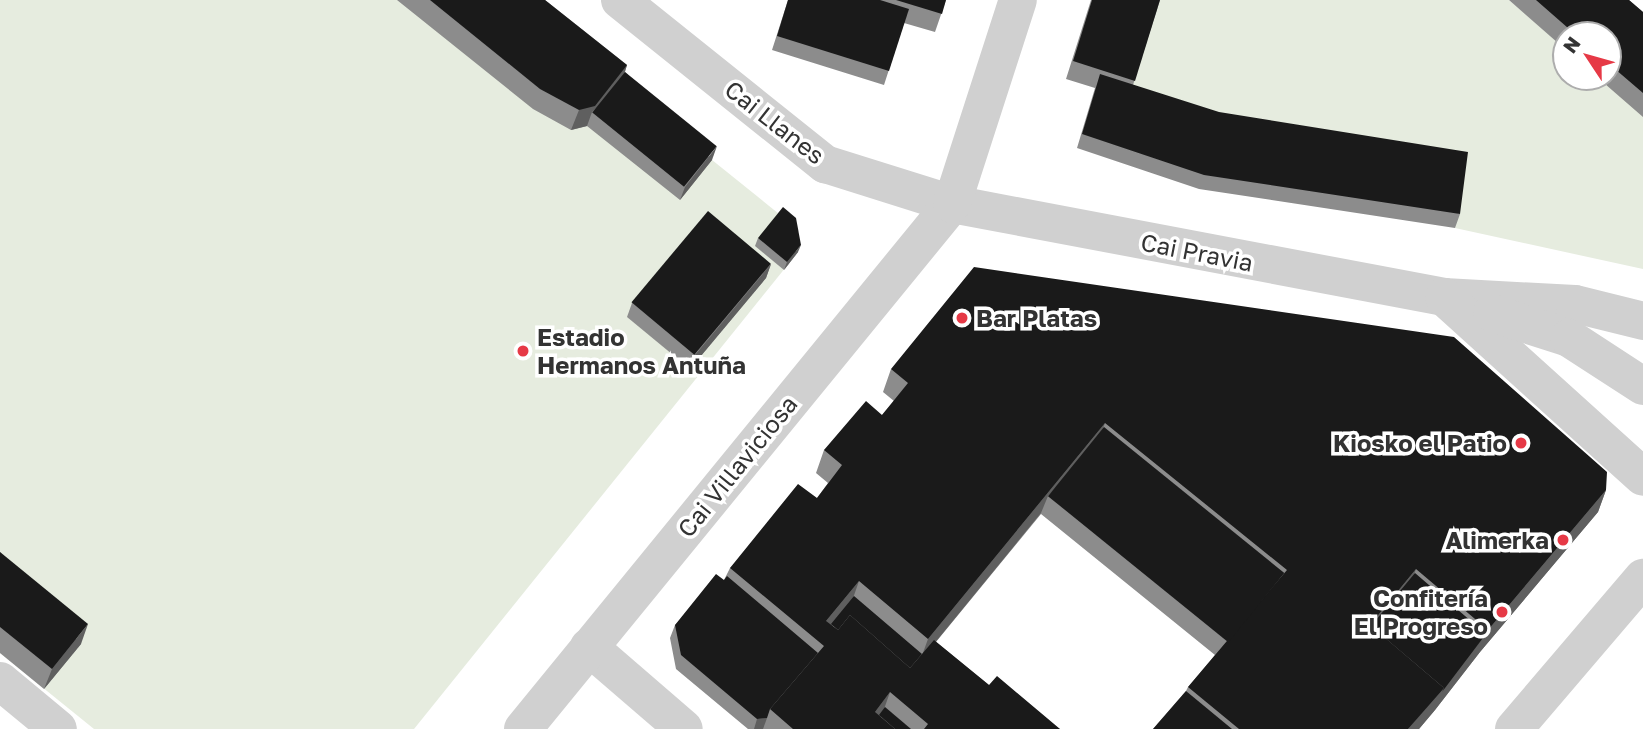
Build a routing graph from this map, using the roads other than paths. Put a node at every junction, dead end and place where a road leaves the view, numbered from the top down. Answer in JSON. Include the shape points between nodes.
{"nodes":[{"id":1,"x":620,"y":0,"type":"edge"},
{"id":2,"x":1018,"y":0,"type":"edge"},
{"id":3,"x":952,"y":204,"type":"junction"},
{"id":4,"x":1444,"y":297,"type":"junction"},
{"id":5,"x":1643,"y":321,"type":"edge"},
{"id":6,"x":1643,"y":386,"type":"edge"},
{"id":7,"x":1643,"y":477,"type":"edge"},
{"id":8,"x":1643,"y":578,"type":"edge"},
{"id":9,"x":589,"y":647,"type":"junction"},
{"id":10,"x":0,"y":681,"type":"edge"},
{"id":11,"x":58,"y":729,"type":"edge"},
{"id":12,"x":523,"y":729,"type":"edge"},
{"id":13,"x":684,"y":729,"type":"edge"},
{"id":14,"x":1514,"y":729,"type":"edge"}],
"edges":[{"from":1,"to":3,"type":"street","name":"Cai Llanes","via":[[825,163]]},
{"from":2,"to":3,"type":"street"},
{"from":3,"to":4,"type":"street","name":"Cai Pravia"},
{"from":3,"to":9,"type":"street","name":"Cai Villaviciosa"},
{"from":4,"to":5,"type":"street","name":"Cai Pravia","via":[[1575,304]]},
{"from":4,"to":6,"type":"street","name":"Cai Pravia","via":[[1569,338]]},
{"from":4,"to":7,"type":"street"},
{"from":8,"to":14,"type":"street"},
{"from":9,"to":12,"type":"street","name":"Cai Villaviciosa"},
{"from":9,"to":13,"type":"street"},
{"from":10,"to":11,"type":"street"}]}
